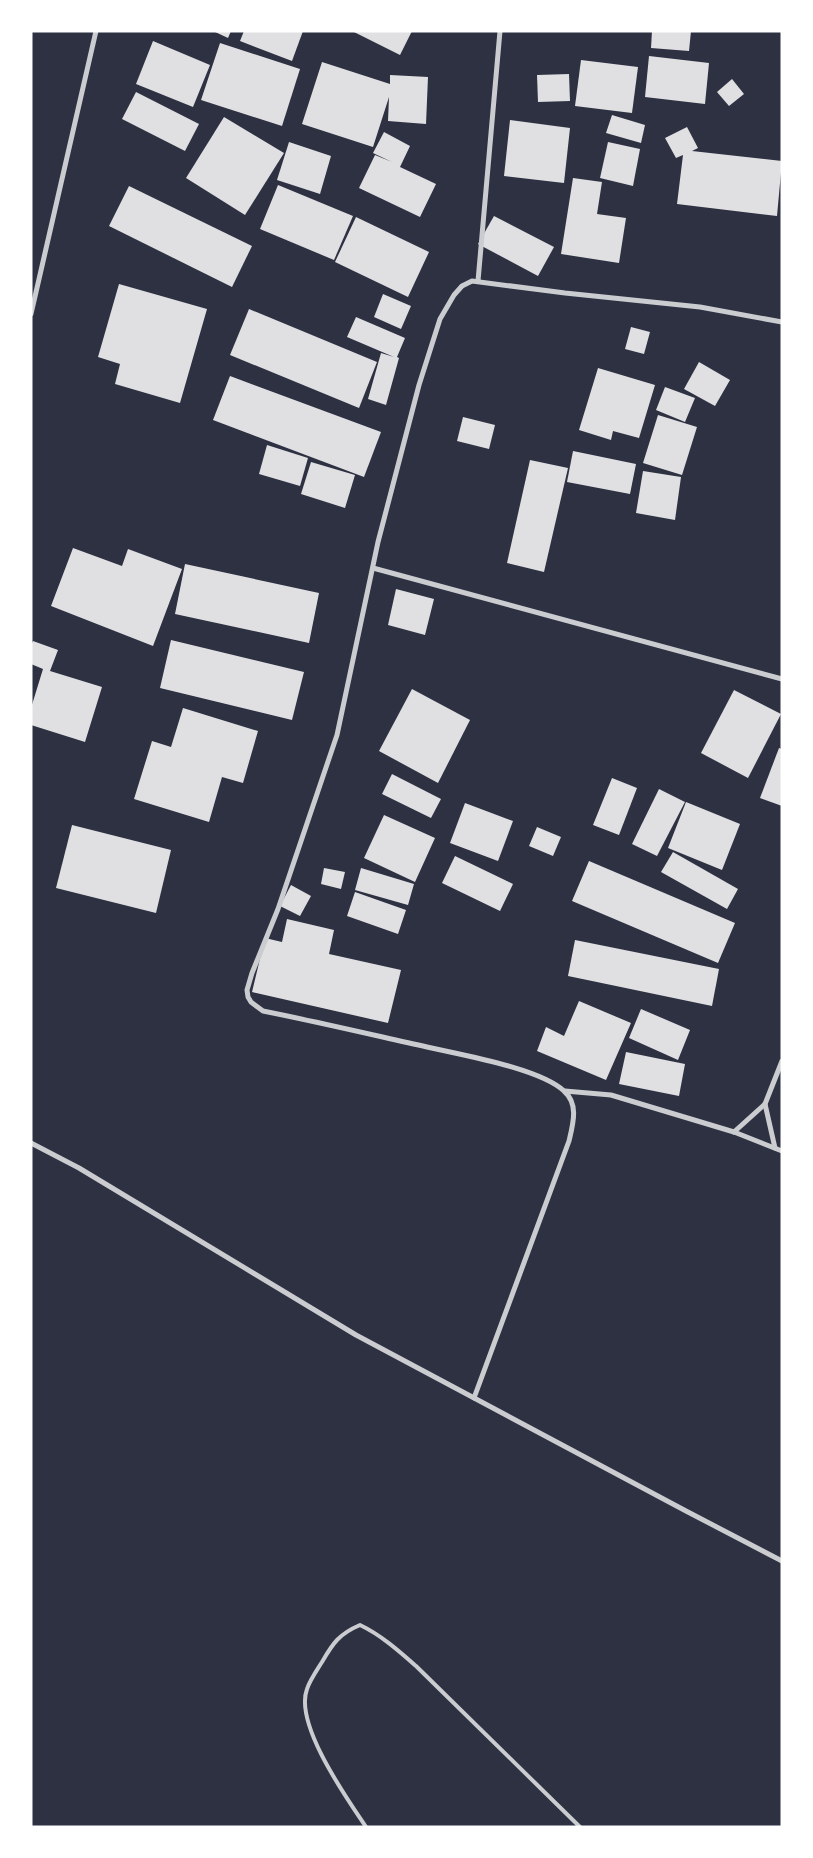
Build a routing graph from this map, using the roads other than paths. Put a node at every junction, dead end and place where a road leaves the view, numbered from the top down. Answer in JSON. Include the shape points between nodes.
{"nodes":[{"id":1,"x":96,"y":31,"type":"edge"},
{"id":2,"x":500,"y":31,"type":"edge"},
{"id":3,"x":478,"y":281,"type":"junction"},
{"id":4,"x":31,"y":314,"type":"edge"},
{"id":5,"x":782,"y":322,"type":"edge"},
{"id":6,"x":373,"y":568,"type":"junction"},
{"id":7,"x":782,"y":679,"type":"edge"},
{"id":8,"x":782,"y":1061,"type":"edge"},
{"id":9,"x":565,"y":1092,"type":"junction"},
{"id":10,"x":765,"y":1104,"type":"junction"},
{"id":11,"x":734,"y":1132,"type":"junction"},
{"id":12,"x":31,"y":1143,"type":"edge"},
{"id":13,"x":775,"y":1148,"type":"junction"},
{"id":14,"x":782,"y":1151,"type":"edge"},
{"id":15,"x":474,"y":1398,"type":"junction"},
{"id":16,"x":782,"y":1561,"type":"edge"},
{"id":17,"x":366,"y":1827,"type":"edge"},
{"id":18,"x":580,"y":1827,"type":"edge"}],
"edges":[{"from":1,"to":4,"type":"street"},
{"from":2,"to":3,"type":"street"},
{"from":3,"to":5,"type":"street","via":[[700,307]]},
{"from":3,"to":6,"type":"street","via":[[462,286],[440,319],[419,385]]},
{"from":6,"to":7,"type":"street"},
{"from":6,"to":9,"type":"street","via":[[337,735],[278,909],[252,973],[248,997],[264,1011],[488,1061],[545,1078]]},
{"from":8,"to":10,"type":"street"},
{"from":9,"to":11,"type":"street","via":[[611,1095]]},
{"from":9,"to":15,"type":"street","via":[[573,1105],[574,1120],[569,1141]]},
{"from":10,"to":11,"type":"street"},
{"from":10,"to":13,"type":"street"},
{"from":11,"to":13,"type":"street"},
{"from":12,"to":15,"type":"street","via":[[79,1168],[356,1335]]},
{"from":13,"to":14,"type":"street"},
{"from":15,"to":16,"type":"street"},
{"from":17,"to":18,"type":"lane","via":[[321,1755],[304,1713],[306,1689],[331,1647],[345,1632],[360,1626],[387,1642],[416,1666]]}]}
